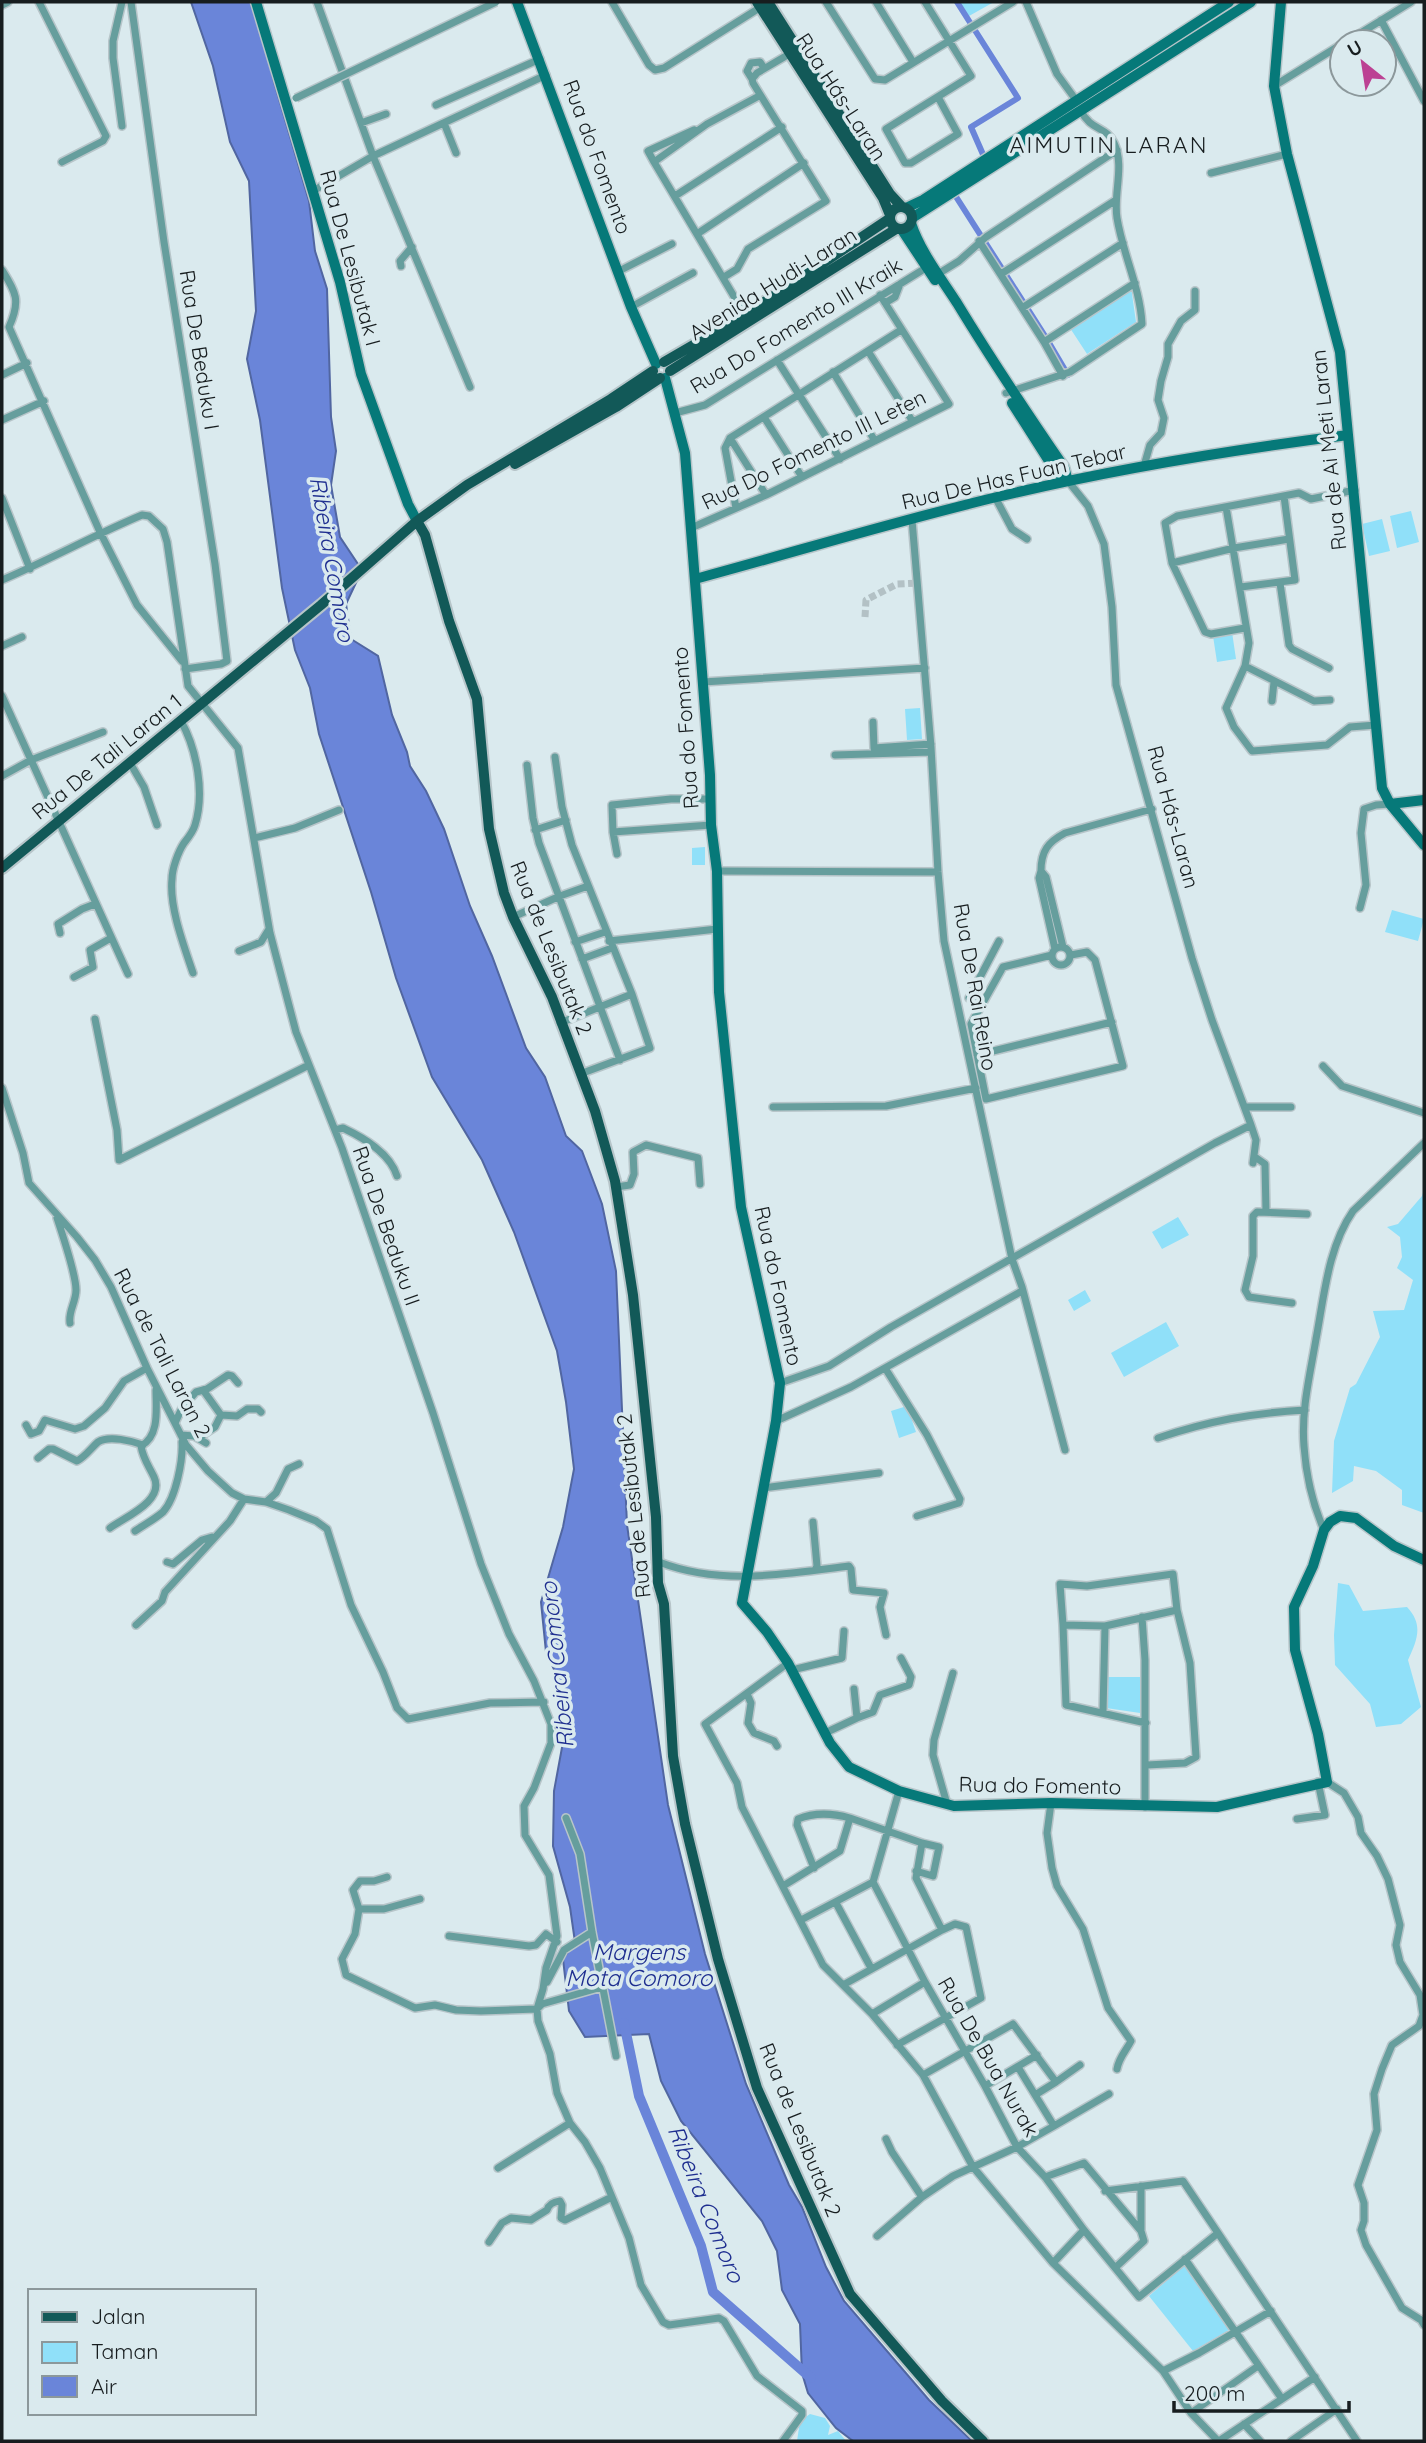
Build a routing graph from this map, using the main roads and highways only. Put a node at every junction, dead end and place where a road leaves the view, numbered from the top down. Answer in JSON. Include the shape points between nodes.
{"nodes":[{"id":1,"x":762,"y":4,"type":"edge"},
{"id":2,"x":901,"y":219,"type":"junction"},
{"id":3,"x":661,"y":371,"type":"junction"},
{"id":4,"x":413,"y":525,"type":"junction"},
{"id":5,"x":2,"y":868,"type":"edge"},
{"id":6,"x":983,"y":2441,"type":"edge"}],
"edges":[{"from":1,"to":2,"type":"main road","name":"Rua Hás-Laran","via":[[891,194]]},
{"from":2,"to":3,"type":"main road","name":"Avenida Hudi-Laran"},
{"from":2,"to":3,"type":"main road"},
{"from":3,"to":4,"type":"main road","name":"Avenida Hudi-Laran","via":[[614,403],[548,435],[467,485]]},
{"from":4,"to":5,"type":"main road","name":"Rua De Tali Laran 1"},
{"from":4,"to":6,"type":"main road","name":"Rua de Lesibutak 2","via":[[425,535],[477,699],[496,863],[513,917],[552,997],[595,1111],[616,1187],[633,1295],[656,1517],[673,1756],[718,1959],[757,2088],[850,2294],[942,2401]]}]}
